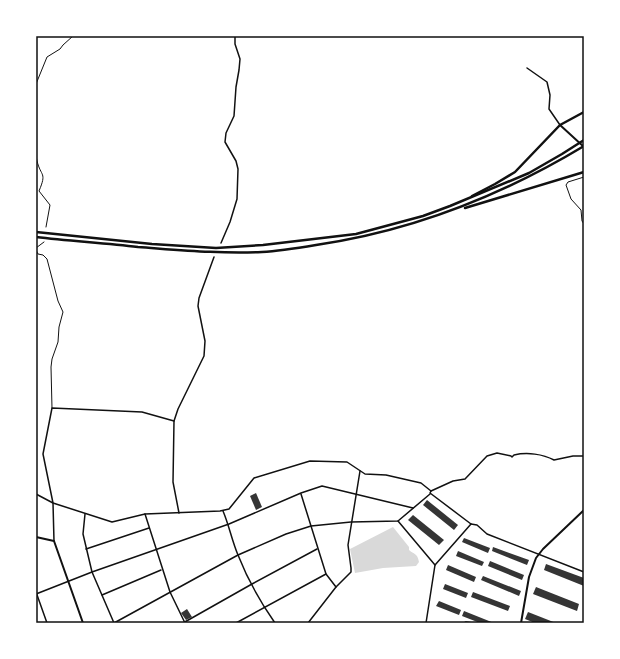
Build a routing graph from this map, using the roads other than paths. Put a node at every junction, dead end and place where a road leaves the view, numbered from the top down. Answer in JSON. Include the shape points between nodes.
{"nodes":[{"id":1,"x":73,"y":36,"type":"edge"},
{"id":2,"x":235,"y":36,"type":"edge"},
{"id":3,"x":527,"y":68,"type":"dead end"},
{"id":4,"x":36,"y":84,"type":"edge"},
{"id":5,"x":584,"y":112,"type":"edge"},
{"id":6,"x":560,"y":125,"type":"junction"},
{"id":7,"x":584,"y":140,"type":"edge"},
{"id":8,"x":584,"y":147,"type":"edge"},
{"id":9,"x":36,"y":148,"type":"edge"},
{"id":10,"x":584,"y":172,"type":"edge"},
{"id":11,"x":450,"y":206,"type":"junction"},
{"id":12,"x":451,"y":212,"type":"junction"},
{"id":13,"x":46,"y":227,"type":"dead end"},
{"id":14,"x":36,"y":232,"type":"edge"},
{"id":15,"x":36,"y":237,"type":"edge"},
{"id":16,"x":44,"y":242,"type":"dead end"},
{"id":17,"x":220,"y":243,"type":"dead end"},
{"id":18,"x":36,"y":249,"type":"edge"},
{"id":19,"x":214,"y":257,"type":"dead end"},
{"id":20,"x":52,"y":408,"type":"junction"},
{"id":21,"x":174,"y":420,"type":"junction"},
{"id":22,"x":584,"y":456,"type":"edge"},
{"id":23,"x":360,"y":471,"type":"junction"},
{"id":24,"x":431,"y":492,"type":"junction"},
{"id":25,"x":356,"y":493,"type":"junction"},
{"id":26,"x":36,"y":494,"type":"edge"},
{"id":27,"x":301,"y":494,"type":"junction"},
{"id":28,"x":54,"y":503,"type":"junction"},
{"id":29,"x":413,"y":508,"type":"junction"},
{"id":30,"x":584,"y":510,"type":"edge"},
{"id":31,"x":223,"y":511,"type":"junction"},
{"id":32,"x":180,"y":513,"type":"junction"},
{"id":33,"x":85,"y":514,"type":"junction"},
{"id":34,"x":145,"y":514,"type":"junction"},
{"id":35,"x":351,"y":522,"type":"junction"},
{"id":36,"x":398,"y":522,"type":"junction"},
{"id":37,"x":229,"y":524,"type":"junction"},
{"id":38,"x":471,"y":524,"type":"junction"},
{"id":39,"x":311,"y":526,"type":"junction"},
{"id":40,"x":149,"y":528,"type":"junction"},
{"id":41,"x":36,"y":537,"type":"edge"},
{"id":42,"x":54,"y":541,"type":"junction"},
{"id":43,"x":86,"y":549,"type":"junction"},
{"id":44,"x":317,"y":549,"type":"junction"},
{"id":45,"x":156,"y":550,"type":"junction"},
{"id":46,"x":538,"y":554,"type":"junction"},
{"id":47,"x":238,"y":555,"type":"junction"},
{"id":48,"x":435,"y":565,"type":"junction"},
{"id":49,"x":162,"y":570,"type":"junction"},
{"id":50,"x":92,"y":572,"type":"junction"},
{"id":51,"x":584,"y":572,"type":"edge"},
{"id":52,"x":326,"y":574,"type":"junction"},
{"id":53,"x":68,"y":582,"type":"junction"},
{"id":54,"x":252,"y":584,"type":"junction"},
{"id":55,"x":336,"y":587,"type":"junction"},
{"id":56,"x":170,"y":592,"type":"junction"},
{"id":57,"x":36,"y":594,"type":"edge"},
{"id":58,"x":102,"y":595,"type":"junction"},
{"id":59,"x":264,"y":607,"type":"junction"},
{"id":60,"x":47,"y":623,"type":"edge"},
{"id":61,"x":82,"y":623,"type":"edge"},
{"id":62,"x":114,"y":623,"type":"edge"},
{"id":63,"x":184,"y":623,"type":"edge"},
{"id":64,"x":236,"y":623,"type":"edge"},
{"id":65,"x":275,"y":623,"type":"edge"},
{"id":66,"x":308,"y":623,"type":"edge"},
{"id":67,"x":426,"y":623,"type":"edge"},
{"id":68,"x":464,"y":623,"type":"edge"},
{"id":69,"x":473,"y":623,"type":"edge"},
{"id":70,"x":521,"y":623,"type":"edge"}],
"edges":[{"from":1,"to":4,"type":"lane","via":[[60,50],[48,57]]},
{"from":2,"to":17,"type":"street","via":[[240,59],[234,116],[225,142],[238,169],[237,199]]},
{"from":3,"to":6,"type":"street","via":[[547,82],[550,95],[549,109]]},
{"from":5,"to":6,"type":"highway"},
{"from":6,"to":8,"type":"street"},
{"from":6,"to":11,"type":"highway","via":[[515,172]]},
{"from":7,"to":11,"type":"highway","via":[[529,173]]},
{"from":8,"to":12,"type":"highway","via":[[524,180]]},
{"from":9,"to":13,"type":"lane","via":[[37,161],[43,174],[39,191],[50,205]]},
{"from":10,"to":12,"type":"highway"},
{"from":11,"to":14,"type":"highway","via":[[356,234],[263,246],[152,244]]},
{"from":12,"to":15,"type":"highway","via":[[335,243],[263,252],[176,250]]},
{"from":16,"to":18,"type":"lane"},
{"from":18,"to":20,"type":"lane","via":[[38,254],[48,259],[63,312],[58,342],[50,367]]},
{"from":19,"to":21,"type":"street","via":[[198,306],[205,341],[204,356]]},
{"from":20,"to":21,"type":"street","via":[[142,412]]},
{"from":20,"to":28,"type":"street","via":[[43,454]]},
{"from":21,"to":32,"type":"street","via":[[172,482]]},
{"from":22,"to":24,"type":"street","via":[[554,460],[548,456],[522,453],[512,458],[498,453],[487,456],[465,479],[453,481]]},
{"from":23,"to":24,"type":"street","via":[[421,484]]},
{"from":23,"to":25,"type":"street"},
{"from":23,"to":31,"type":"street","via":[[347,462],[310,461],[254,478],[229,509]]},
{"from":24,"to":29,"type":"street"},
{"from":24,"to":38,"type":"street"},
{"from":25,"to":27,"type":"street","via":[[322,486]]},
{"from":25,"to":29,"type":"street"},
{"from":25,"to":35,"type":"street"},
{"from":26,"to":28,"type":"street"},
{"from":27,"to":37,"type":"street"},
{"from":27,"to":39,"type":"street"},
{"from":28,"to":33,"type":"street"},
{"from":28,"to":42,"type":"street"},
{"from":29,"to":36,"type":"street"},
{"from":30,"to":46,"type":"street"},
{"from":31,"to":32,"type":"street"},
{"from":31,"to":37,"type":"street"},
{"from":32,"to":34,"type":"street"},
{"from":33,"to":34,"type":"street","via":[[112,522]]},
{"from":33,"to":43,"type":"street","via":[[83,534]]},
{"from":34,"to":40,"type":"street"},
{"from":35,"to":36,"type":"street"},
{"from":35,"to":39,"type":"street"},
{"from":35,"to":55,"type":"street","via":[[348,544],[351,572]]},
{"from":36,"to":48,"type":"street"},
{"from":37,"to":45,"type":"street"},
{"from":37,"to":47,"type":"street"},
{"from":38,"to":46,"type":"street","via":[[477,525],[487,534]]},
{"from":38,"to":48,"type":"street"},
{"from":39,"to":44,"type":"street"},
{"from":39,"to":47,"type":"street"},
{"from":40,"to":43,"type":"street"},
{"from":40,"to":45,"type":"street"},
{"from":41,"to":42,"type":"street"},
{"from":42,"to":53,"type":"street"},
{"from":43,"to":50,"type":"street"},
{"from":44,"to":52,"type":"street"},
{"from":44,"to":54,"type":"street"},
{"from":45,"to":49,"type":"street"},
{"from":45,"to":50,"type":"street"},
{"from":46,"to":51,"type":"street"},
{"from":46,"to":70,"type":"street","via":[[529,577]]},
{"from":47,"to":54,"type":"street"},
{"from":47,"to":56,"type":"street"},
{"from":48,"to":67,"type":"street"},
{"from":49,"to":56,"type":"street"},
{"from":49,"to":58,"type":"street"},
{"from":50,"to":53,"type":"street"},
{"from":50,"to":58,"type":"street"},
{"from":52,"to":55,"type":"street"},
{"from":52,"to":59,"type":"street"},
{"from":53,"to":57,"type":"street"},
{"from":53,"to":61,"type":"street"},
{"from":54,"to":59,"type":"street"},
{"from":54,"to":63,"type":"street"},
{"from":55,"to":66,"type":"street"},
{"from":56,"to":62,"type":"street"},
{"from":56,"to":63,"type":"street"},
{"from":57,"to":60,"type":"street"},
{"from":58,"to":62,"type":"street"},
{"from":59,"to":64,"type":"street"},
{"from":59,"to":65,"type":"street"},
{"from":68,"to":69,"type":"street"}]}
